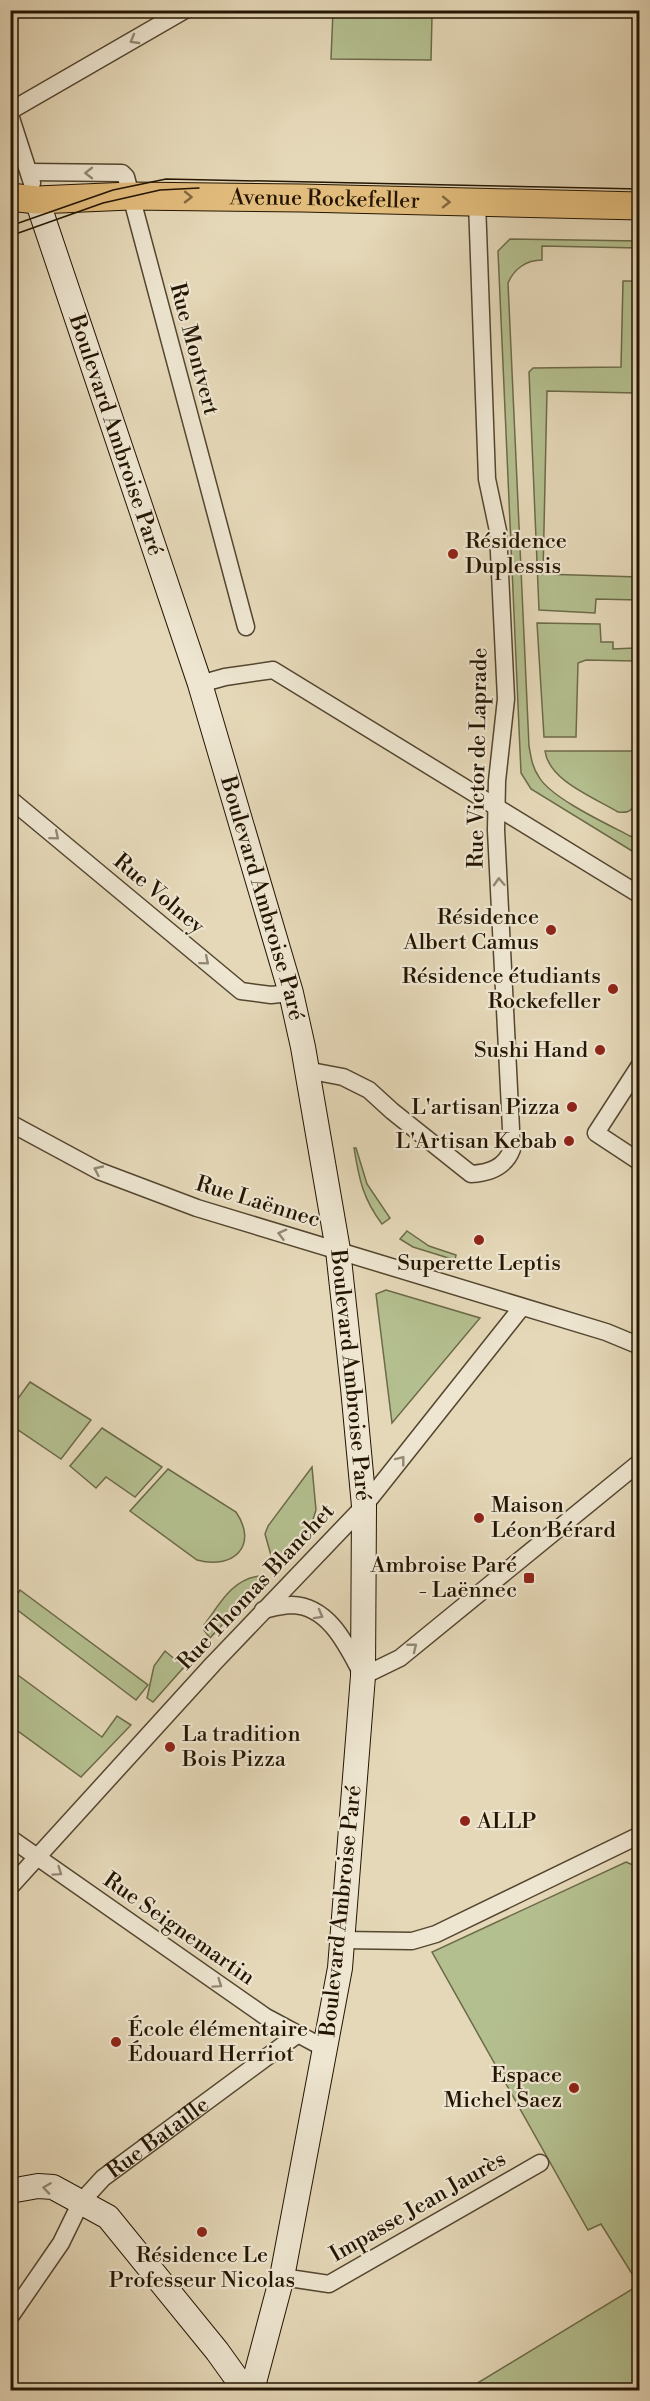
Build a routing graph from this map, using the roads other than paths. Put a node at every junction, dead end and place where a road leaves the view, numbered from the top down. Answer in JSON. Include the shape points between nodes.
{"nodes":[{"id":1,"x":185,"y":10,"type":"edge"},
{"id":2,"x":10,"y":113,"type":"edge"},
{"id":3,"x":29,"y":172,"type":"junction"},
{"id":4,"x":130,"y":196,"type":"junction"},
{"id":5,"x":24,"y":198,"type":"edge"},
{"id":6,"x":477,"y":202,"type":"junction"},
{"id":7,"x":639,"y":206,"type":"edge"},
{"id":8,"x":246,"y":627,"type":"dead end"},
{"id":9,"x":200,"y":684,"type":"junction"},
{"id":10,"x":10,"y":799,"type":"edge"},
{"id":11,"x":497,"y":806,"type":"junction"},
{"id":12,"x":639,"y":895,"type":"edge"},
{"id":13,"x":291,"y":993,"type":"junction"},
{"id":14,"x":639,"y":1065,"type":"edge"},
{"id":15,"x":306,"y":1070,"type":"junction"},
{"id":16,"x":10,"y":1123,"type":"edge"},
{"id":17,"x":639,"y":1162,"type":"edge"},
{"id":18,"x":338,"y":1250,"type":"junction"},
{"id":19,"x":522,"y":1307,"type":"junction"},
{"id":20,"x":639,"y":1346,"type":"edge"},
{"id":21,"x":639,"y":1462,"type":"edge"},
{"id":22,"x":364,"y":1506,"type":"junction"},
{"id":23,"x":263,"y":1610,"type":"junction"},
{"id":24,"x":363,"y":1676,"type":"junction"},
{"id":25,"x":639,"y":1835,"type":"edge"},
{"id":26,"x":10,"y":1839,"type":"edge"},
{"id":27,"x":37,"y":1857,"type":"junction"},
{"id":28,"x":10,"y":1887,"type":"edge"},
{"id":29,"x":342,"y":1940,"type":"junction"},
{"id":30,"x":298,"y":2034,"type":"junction"},
{"id":31,"x":326,"y":2049,"type":"junction"},
{"id":32,"x":540,"y":2163,"type":"dead end"},
{"id":33,"x":10,"y":2191,"type":"edge"},
{"id":34,"x":81,"y":2202,"type":"junction"},
{"id":35,"x":282,"y":2277,"type":"junction"},
{"id":36,"x":10,"y":2317,"type":"edge"},
{"id":37,"x":245,"y":2391,"type":"edge"},
{"id":38,"x":252,"y":2391,"type":"edge"}],
"edges":[{"from":1,"to":2,"type":"street","one_way":true},
{"from":2,"to":3,"type":"street","name":"Boulevard Ambroise Paré"},
{"from":4,"to":3,"type":"street","name":"Rue Montvert","one_way":true,"via":[[122,173]]},
{"from":3,"to":5,"type":"street","name":"Boulevard Ambroise Paré"},
{"from":4,"to":5,"type":"main road","name":"Avenue Rockefeller"},
{"from":4,"to":6,"type":"main road","name":"Avenue Rockefeller","one_way":true},
{"from":4,"to":8,"type":"street","name":"Rue Montvert"},
{"from":5,"to":9,"type":"street","name":"Boulevard Ambroise Paré"},
{"from":6,"to":7,"type":"main road","name":"Avenue Rockefeller"},
{"from":6,"to":11,"type":"street","name":"Rue Victor de Laprade","via":[[487,479],[498,531],[506,699]]},
{"from":9,"to":11,"type":"street","via":[[273,670]]},
{"from":9,"to":13,"type":"street","name":"Boulevard Ambroise Paré"},
{"from":10,"to":13,"type":"street","name":"Rue Volney","one_way":true,"via":[[241,991]]},
{"from":11,"to":12,"type":"street"},
{"from":15,"to":11,"type":"street","name":"Rue Victor de Laprade","one_way":true,"via":[[343,1077],[369,1090],[471,1174],[500,1167],[508,1159],[512,1149]]},
{"from":13,"to":15,"type":"street","name":"Boulevard Ambroise Paré"},
{"from":14,"to":17,"type":"street","via":[[596,1133]]},
{"from":15,"to":18,"type":"street","name":"Boulevard Ambroise Paré"},
{"from":18,"to":16,"type":"street","name":"Rue Laënnec","one_way":true,"via":[[197,1208],[99,1171]]},
{"from":18,"to":19,"type":"street","name":"Rue Laënnec"},
{"from":18,"to":22,"type":"street","name":"Boulevard Ambroise Paré"},
{"from":19,"to":20,"type":"street","name":"Rue Laënnec"},
{"from":22,"to":19,"type":"street","name":"Rue Thomas Blanchet","one_way":true},
{"from":24,"to":21,"type":"street","one_way":true,"via":[[400,1658]]},
{"from":22,"to":23,"type":"street","name":"Rue Thomas Blanchet"},
{"from":22,"to":24,"type":"street","name":"Boulevard Ambroise Paré"},
{"from":23,"to":24,"type":"street","one_way":true,"via":[[293,1605],[328,1620]]},
{"from":23,"to":27,"type":"street","name":"Rue Thomas Blanchet"},
{"from":24,"to":29,"type":"street","name":"Boulevard Ambroise Paré"},
{"from":25,"to":29,"type":"street","via":[[440,1932],[412,1941]]},
{"from":26,"to":27,"type":"street","name":"Rue Seignemartin"},
{"from":27,"to":28,"type":"street","name":"Rue Thomas Blanchet"},
{"from":27,"to":30,"type":"street","name":"Rue Seignemartin","one_way":true,"via":[[258,2011]]},
{"from":29,"to":31,"type":"street","name":"Boulevard Ambroise Paré"},
{"from":30,"to":31,"type":"street","name":"Rue Seignemartin"},
{"from":30,"to":34,"type":"street","name":"Rue Bataille","via":[[105,2176]]},
{"from":31,"to":35,"type":"street","name":"Boulevard Ambroise Paré","via":[[315,2090]]},
{"from":32,"to":35,"type":"street","name":"Impasse Jean Jaurès","via":[[330,2283]]},
{"from":34,"to":33,"type":"street","one_way":true,"via":[[53,2187]]},
{"from":34,"to":36,"type":"street","name":"Rue Bataille","via":[[61,2243]]},
{"from":34,"to":37,"type":"street","via":[[108,2217],[218,2351]]},
{"from":35,"to":38,"type":"street","name":"Boulevard Ambroise Paré"}]}
